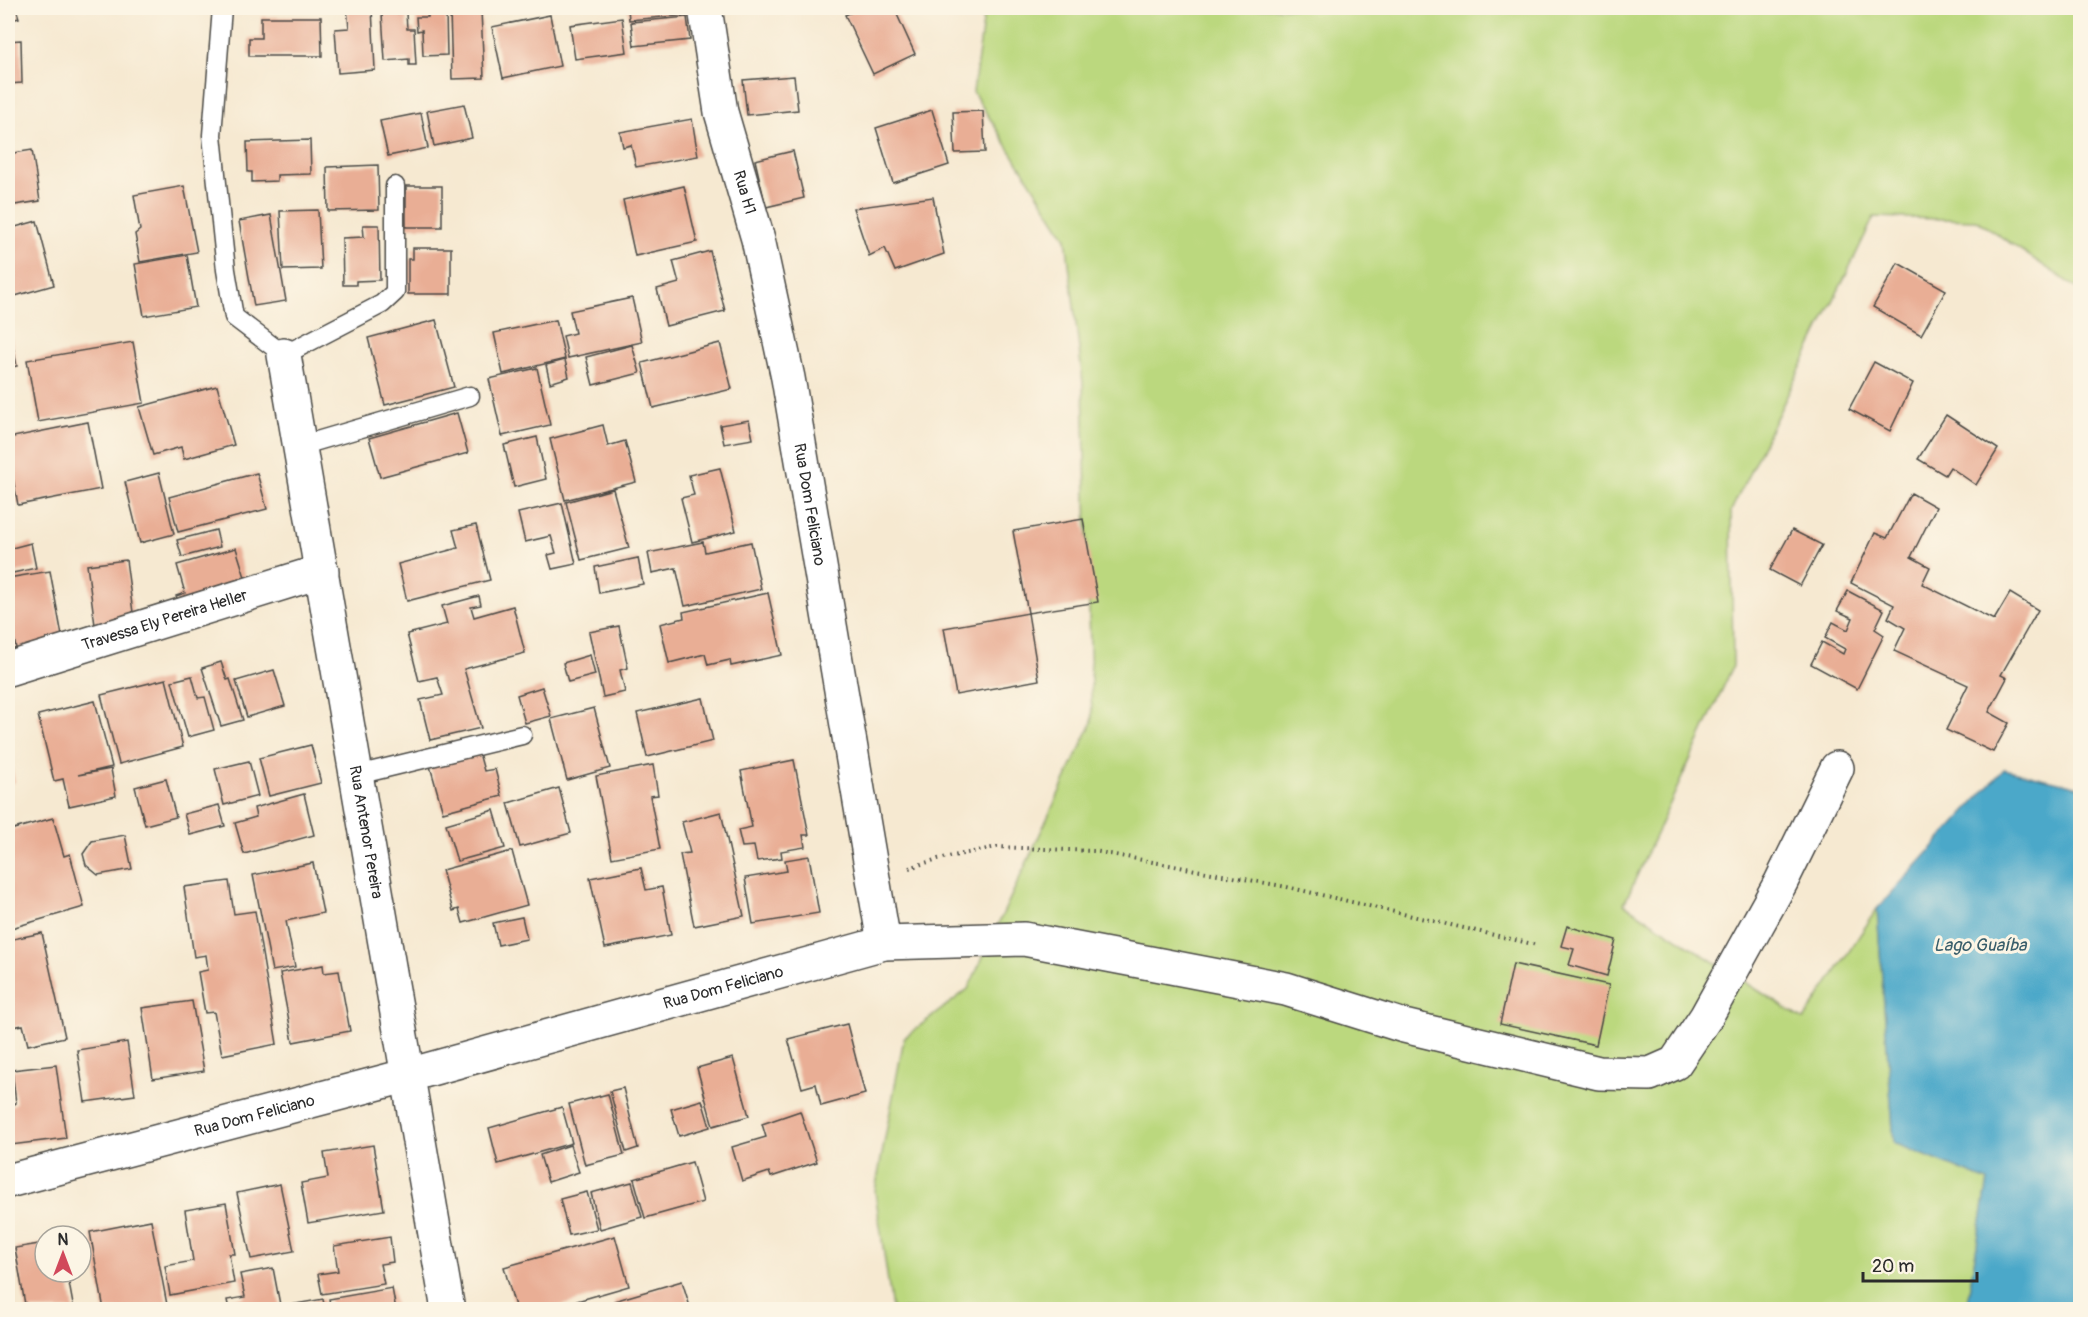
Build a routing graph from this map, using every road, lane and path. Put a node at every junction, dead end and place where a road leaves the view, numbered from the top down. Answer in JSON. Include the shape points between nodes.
{"nodes":[{"id":1,"x":222,"y":8,"type":"edge"},
{"id":2,"x":705,"y":8,"type":"edge"},
{"id":3,"x":395,"y":186,"type":"dead end"},
{"id":4,"x":284,"y":355,"type":"junction"},
{"id":5,"x":788,"y":378,"type":"joint"},
{"id":6,"x":470,"y":396,"type":"dead end"},
{"id":7,"x":300,"y":446,"type":"junction"},
{"id":8,"x":322,"y":570,"type":"junction"},
{"id":9,"x":8,"y":669,"type":"edge"},
{"id":10,"x":522,"y":735,"type":"dead end"},
{"id":11,"x":1837,"y":768,"type":"dead end"},
{"id":12,"x":357,"y":775,"type":"junction"},
{"id":13,"x":873,"y":878,"type":"junction"},
{"id":14,"x":884,"y":943,"type":"junction"},
{"id":15,"x":1537,"y":945,"type":"dead end"},
{"id":16,"x":409,"y":1075,"type":"junction"},
{"id":17,"x":8,"y":1181,"type":"edge"},
{"id":18,"x":448,"y":1310,"type":"edge"}],
"edges":[{"from":1,"to":4,"type":"lane","via":[[212,135],[227,279],[234,317]]},
{"from":2,"to":5,"type":"street","name":"Rua H1","via":[[721,112],[758,239]]},
{"from":3,"to":4,"type":"lane","via":[[395,292],[382,304]]},
{"from":4,"to":7,"type":"street","name":"Rua Antenor Pereira"},
{"from":5,"to":13,"type":"street","name":"Rua Dom Feliciano"},
{"from":6,"to":7,"type":"lane"},
{"from":7,"to":8,"type":"street","name":"Rua Antenor Pereira"},
{"from":8,"to":9,"type":"street","name":"Travessa Ely Pereira Heller"},
{"from":8,"to":12,"type":"street","name":"Rua Antenor Pereira"},
{"from":10,"to":12,"type":"lane"},
{"from":11,"to":14,"type":"street","via":[[1781,882],[1706,1017],[1675,1063],[1650,1074],[1599,1073],[1404,1026],[1286,989],[1024,939]]},
{"from":12,"to":16,"type":"street","name":"Rua Antenor Pereira"},
{"from":13,"to":14,"type":"street","name":"Rua Dom Feliciano"},
{"from":13,"to":15,"type":"path","via":[[997,847],[1094,851],[1287,887]]},
{"from":14,"to":16,"type":"street","name":"Rua Dom Feliciano"},
{"from":16,"to":17,"type":"street","name":"Rua Dom Feliciano"},
{"from":16,"to":18,"type":"street","name":"Rua Antenor Pereira"}]}
